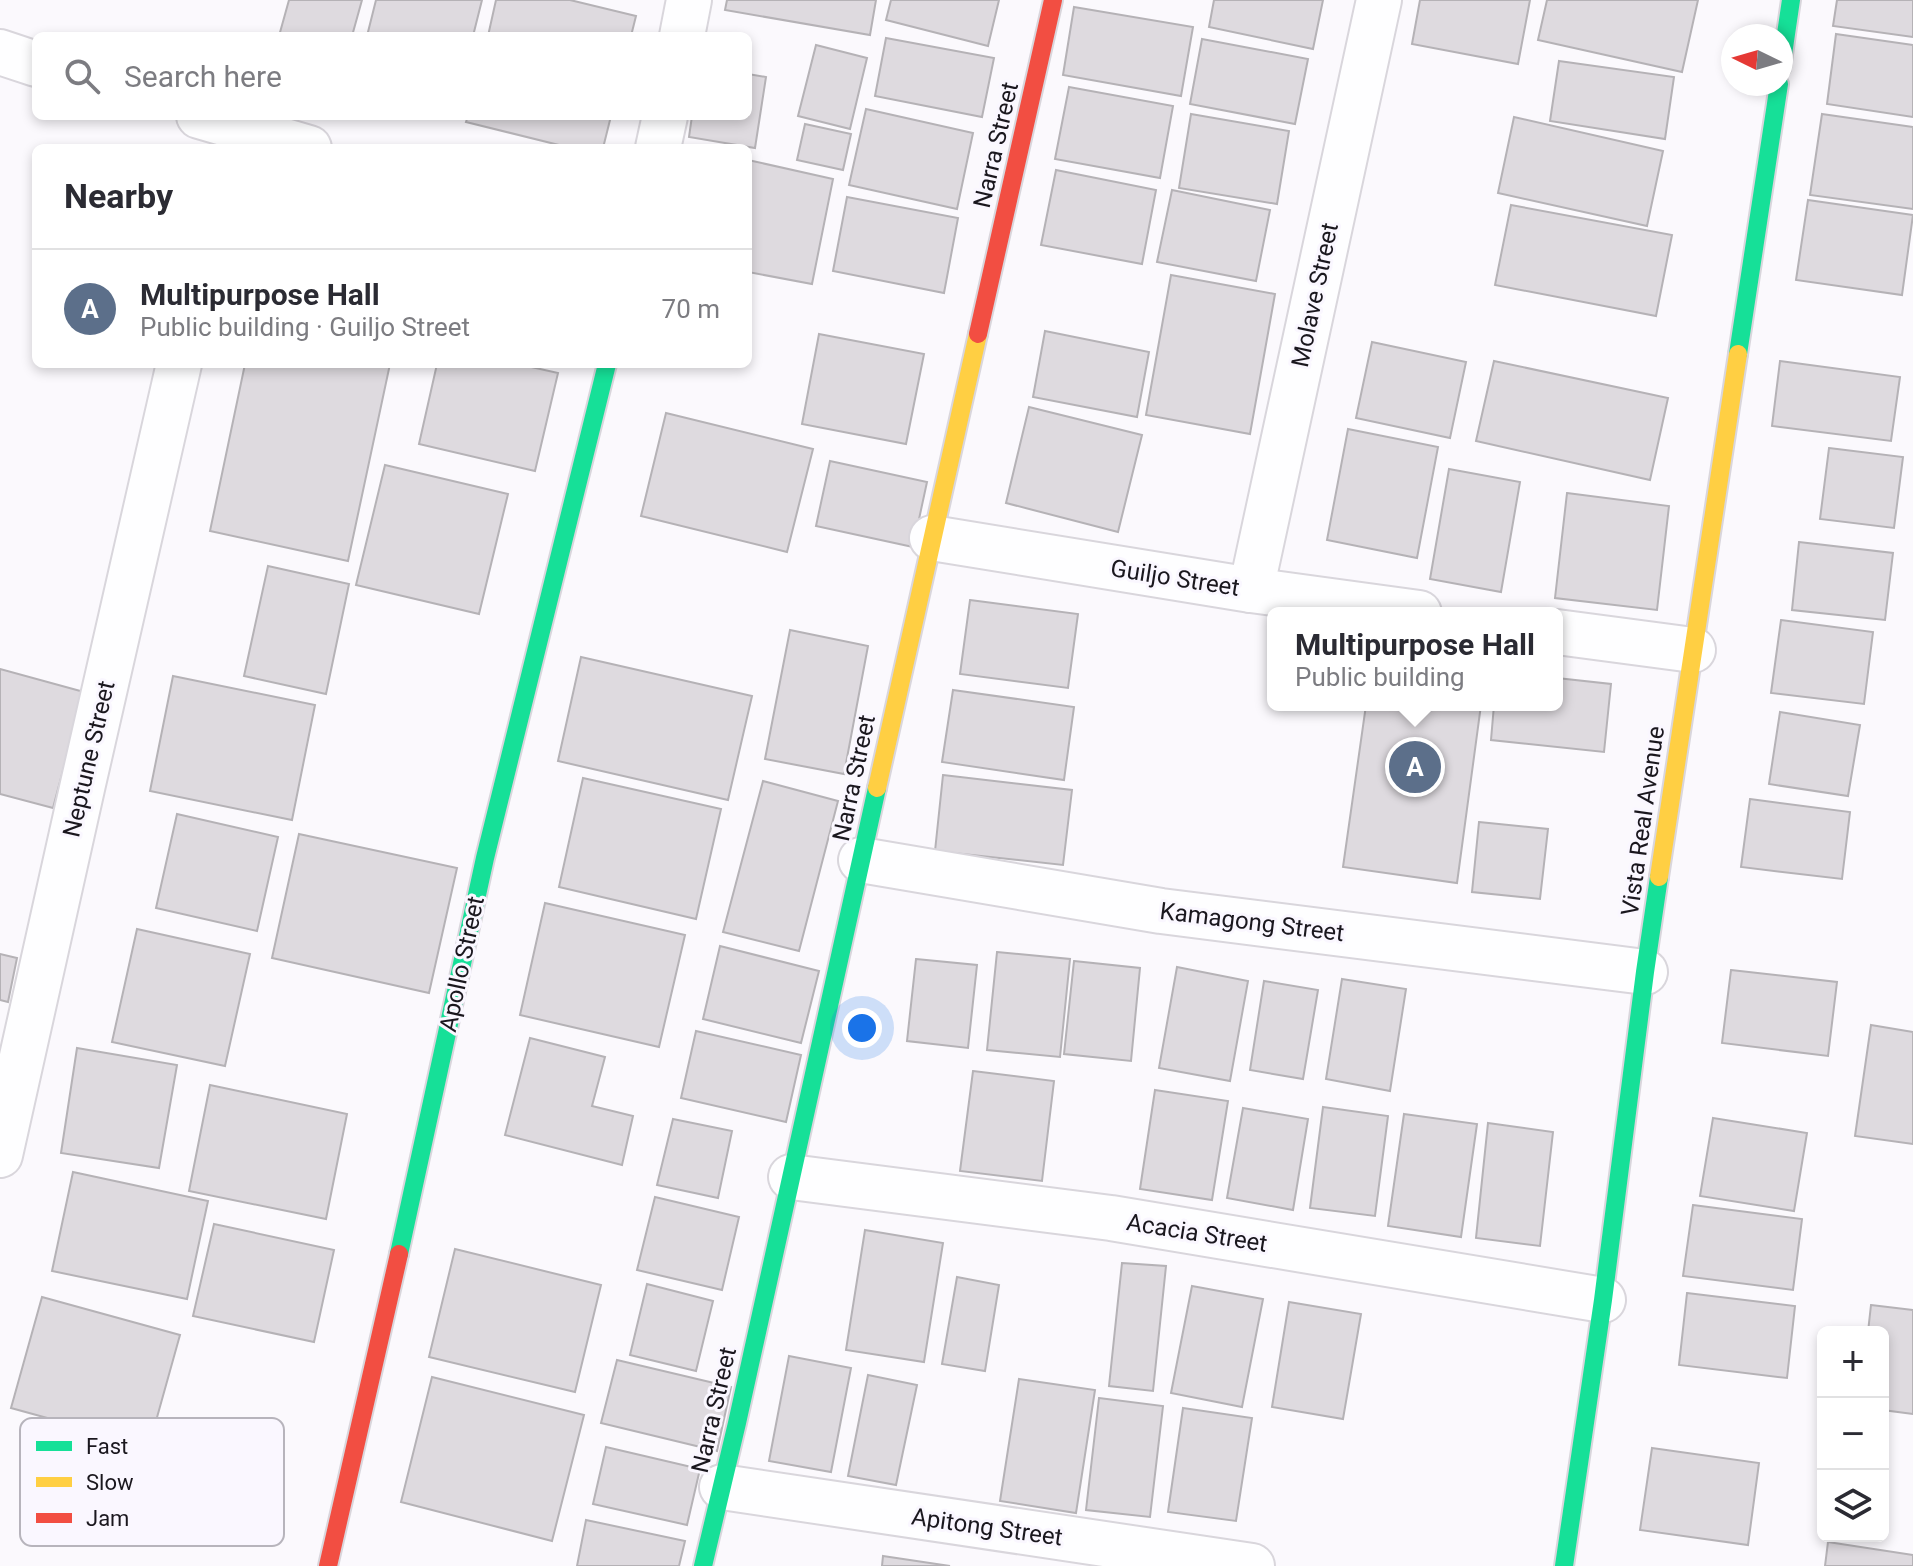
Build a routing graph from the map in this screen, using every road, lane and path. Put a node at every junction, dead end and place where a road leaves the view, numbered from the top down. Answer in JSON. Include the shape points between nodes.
{"nodes":[{"id":1,"x":689,"y":0,"type":"edge"},
{"id":2,"x":1053,"y":0,"type":"edge"},
{"id":3,"x":1379,"y":0,"type":"edge"},
{"id":4,"x":1791,"y":0,"type":"edge"},
{"id":5,"x":1787,"y":24,"type":"edge"},
{"id":6,"x":683,"y":32,"type":"edge"},
{"id":7,"x":0,"y":52,"type":"edge"},
{"id":8,"x":32,"y":63,"type":"edge"},
{"id":9,"x":1777,"y":96,"type":"edge"},
{"id":10,"x":664,"y":120,"type":"edge"},
{"id":11,"x":221,"y":130,"type":"edge"},
{"id":12,"x":289,"y":144,"type":"edge"},
{"id":13,"x":659,"y":144,"type":"edge"},
{"id":14,"x":178,"y":368,"type":"edge"},
{"id":15,"x":606,"y":368,"type":"edge"},
{"id":16,"x":932,"y":538,"type":"junction"},
{"id":17,"x":1251,"y":590,"type":"junction"},
{"id":18,"x":1375,"y":607,"type":"edge"},
{"id":19,"x":1563,"y":633,"type":"edge"},
{"id":20,"x":1693,"y":650,"type":"junction"},
{"id":21,"x":861,"y":860,"type":"junction"},
{"id":22,"x":1645,"y":972,"type":"junction"},
{"id":23,"x":0,"y":1155,"type":"edge"},
{"id":24,"x":791,"y":1177,"type":"junction"},
{"id":25,"x":1603,"y":1300,"type":"junction"},
{"id":26,"x":722,"y":1487,"type":"junction"},
{"id":27,"x":328,"y":1566,"type":"edge"},
{"id":28,"x":703,"y":1566,"type":"edge"},
{"id":29,"x":1252,"y":1566,"type":"edge"},
{"id":30,"x":1564,"y":1566,"type":"edge"}],
"edges":[{"from":1,"to":6,"type":"street"},
{"from":2,"to":16,"type":"street","name":"Narra Street"},
{"from":3,"to":17,"type":"street","name":"Molave Street"},
{"from":4,"to":5,"type":"street"},
{"from":7,"to":8,"type":"street"},
{"from":9,"to":20,"type":"street","name":"Vista Real Avenue"},
{"from":10,"to":13,"type":"street"},
{"from":11,"to":12,"type":"street"},
{"from":14,"to":23,"type":"street","name":"Neptune Street"},
{"from":15,"to":27,"type":"street","name":"Apollo Street","via":[[485,858]]},
{"from":16,"to":17,"type":"street","name":"Guiljo Street"},
{"from":16,"to":21,"type":"street","name":"Narra Street"},
{"from":17,"to":18,"type":"street","name":"Guiljo Street"},
{"from":19,"to":20,"type":"street"},
{"from":20,"to":22,"type":"street","name":"Vista Real Avenue"},
{"from":21,"to":22,"type":"street","name":"Kamagong Street","via":[[1161,911]]},
{"from":21,"to":24,"type":"street","name":"Narra Street"},
{"from":22,"to":25,"type":"street","name":"Vista Real Avenue"},
{"from":24,"to":25,"type":"street","name":"Acacia Street","via":[[1111,1218]]},
{"from":24,"to":26,"type":"street","name":"Narra Street"},
{"from":25,"to":30,"type":"street","name":"Vista Real Avenue"},
{"from":26,"to":28,"type":"street","name":"Narra Street"},
{"from":26,"to":29,"type":"street","name":"Apitong Street"}]}
